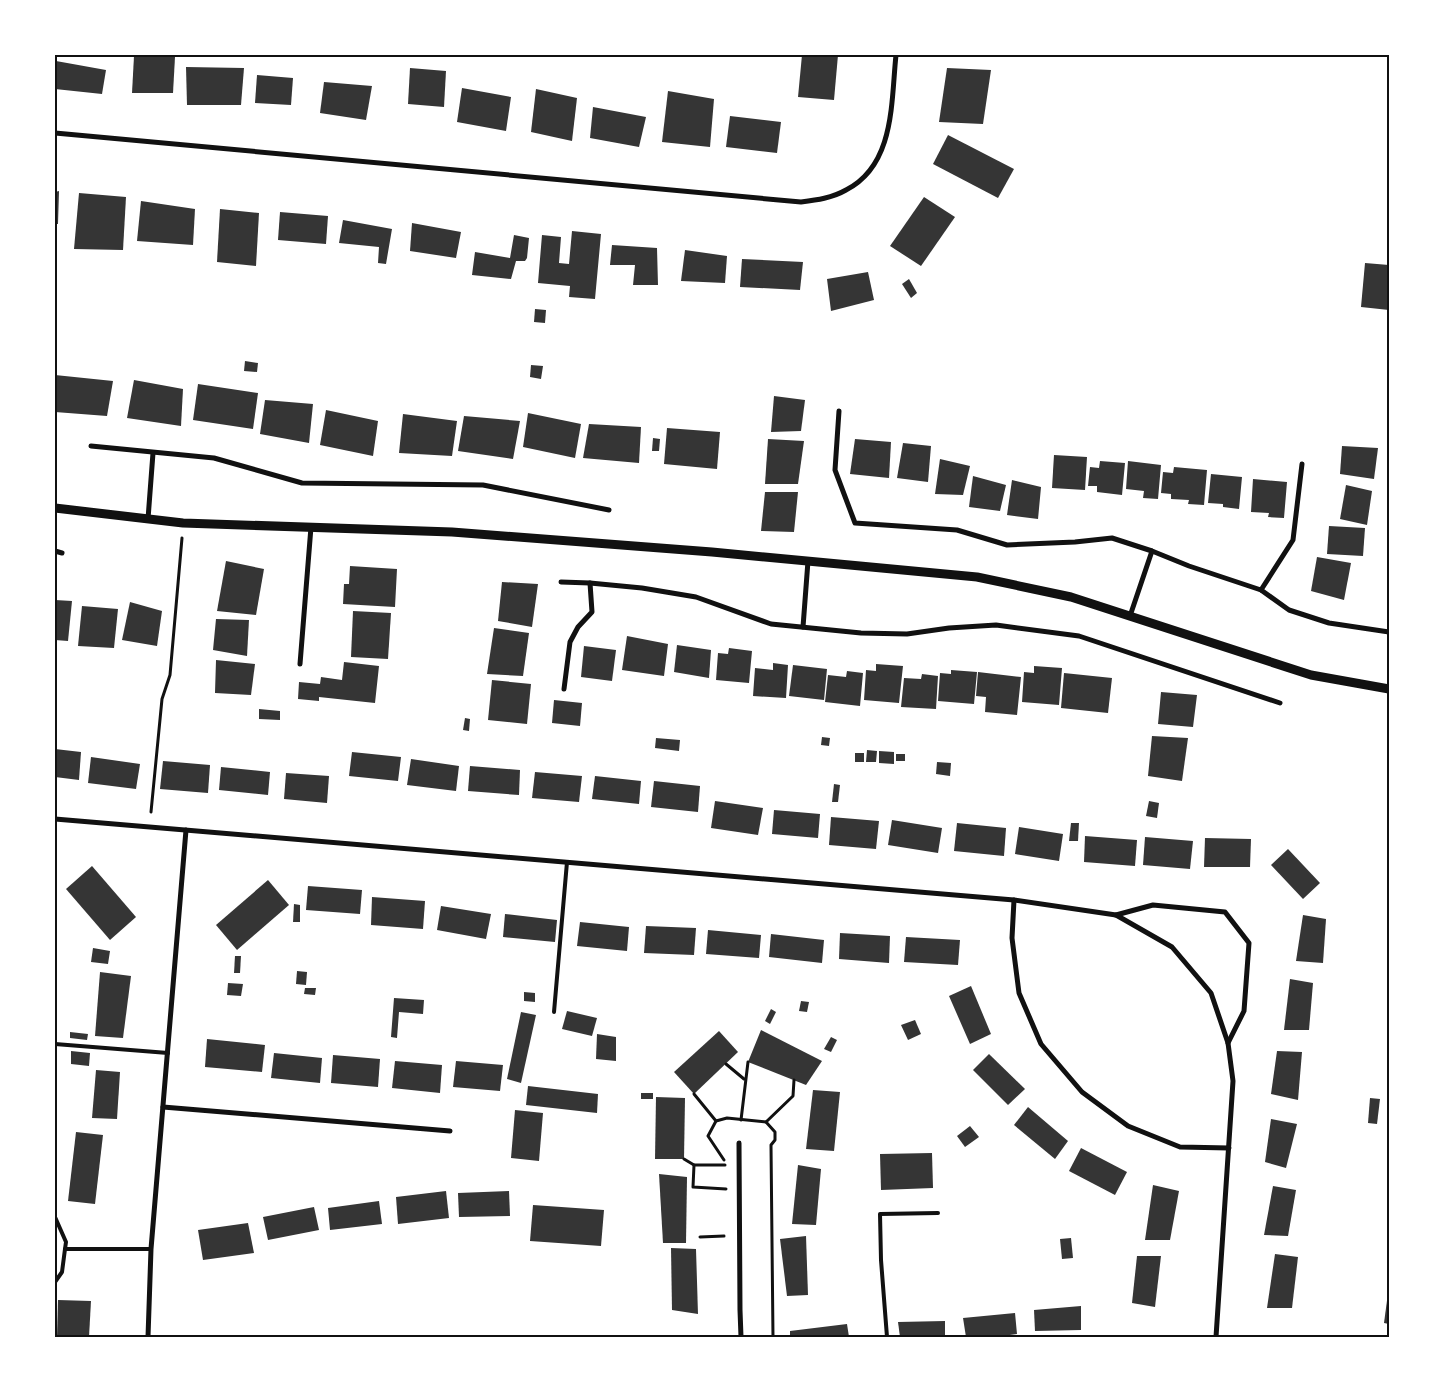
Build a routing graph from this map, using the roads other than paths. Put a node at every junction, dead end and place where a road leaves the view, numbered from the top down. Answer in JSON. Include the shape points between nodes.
{"nodes":[{"id":1,"x":896,"y":55,"type":"edge"},
{"id":2,"x":55,"y":133,"type":"edge"},
{"id":3,"x":839,"y":410,"type":"dead end"},
{"id":4,"x":91,"y":446,"type":"dead end"},
{"id":5,"x":153,"y":452,"type":"junction"},
{"id":6,"x":1302,"y":464,"type":"dead end"},
{"id":7,"x":55,"y":508,"type":"edge"},
{"id":8,"x":609,"y":510,"type":"dead end"},
{"id":9,"x":148,"y":520,"type":"junction"},
{"id":10,"x":311,"y":527,"type":"junction"},
{"id":11,"x":55,"y":551,"type":"edge"},
{"id":12,"x":1152,"y":551,"type":"junction"},
{"id":13,"x":62,"y":553,"type":"dead end"},
{"id":14,"x":808,"y":560,"type":"junction"},
{"id":15,"x":561,"y":582,"type":"dead end"},
{"id":16,"x":590,"y":583,"type":"junction"},
{"id":17,"x":1261,"y":590,"type":"junction"},
{"id":18,"x":1130,"y":616,"type":"junction"},
{"id":19,"x":803,"y":628,"type":"junction"},
{"id":20,"x":1389,"y":632,"type":"edge"},
{"id":21,"x":300,"y":664,"type":"dead end"},
{"id":22,"x":564,"y":689,"type":"dead end"},
{"id":23,"x":1389,"y":689,"type":"edge"},
{"id":24,"x":1280,"y":703,"type":"dead end"},
{"id":25,"x":55,"y":819,"type":"edge"},
{"id":26,"x":186,"y":830,"type":"junction"},
{"id":27,"x":567,"y":862,"type":"junction"},
{"id":28,"x":1014,"y":900,"type":"junction"},
{"id":29,"x":1116,"y":915,"type":"junction"},
{"id":30,"x":554,"y":1012,"type":"dead end"},
{"id":31,"x":1228,"y":1042,"type":"junction"},
{"id":32,"x":55,"y":1044,"type":"edge"},
{"id":33,"x":168,"y":1053,"type":"junction"},
{"id":34,"x":163,"y":1107,"type":"junction"},
{"id":35,"x":450,"y":1131,"type":"dead end"},
{"id":36,"x":739,"y":1144,"type":"dead end"},
{"id":37,"x":1229,"y":1148,"type":"junction"},
{"id":38,"x":938,"y":1213,"type":"dead end"},
{"id":39,"x":55,"y":1217,"type":"edge"},
{"id":40,"x":65,"y":1249,"type":"junction"},
{"id":41,"x":151,"y":1249,"type":"junction"},
{"id":42,"x":55,"y":1282,"type":"edge"},
{"id":43,"x":148,"y":1337,"type":"edge"},
{"id":44,"x":741,"y":1337,"type":"edge"},
{"id":45,"x":887,"y":1337,"type":"edge"},
{"id":46,"x":1216,"y":1337,"type":"edge"}],
"edges":[{"from":1,"to":2,"type":"street","via":[[888,130],[880,155],[864,177],[846,190],[826,198],[801,202]]},
{"from":3,"to":12,"type":"street","via":[[835,470],[855,523],[957,530],[1007,545],[1112,538]]},
{"from":4,"to":5,"type":"street"},
{"from":5,"to":8,"type":"street","via":[[214,458],[302,483],[483,485]]},
{"from":5,"to":9,"type":"street"},
{"from":6,"to":17,"type":"street","via":[[1293,540]]},
{"from":7,"to":9,"type":"street"},
{"from":9,"to":10,"type":"street"},
{"from":10,"to":14,"type":"street","via":[[452,532]]},
{"from":10,"to":21,"type":"street"},
{"from":11,"to":13,"type":"street"},
{"from":12,"to":17,"type":"street"},
{"from":12,"to":18,"type":"street"},
{"from":14,"to":18,"type":"street","via":[[977,577],[1071,597]]},
{"from":14,"to":19,"type":"street"},
{"from":15,"to":16,"type":"street"},
{"from":16,"to":19,"type":"street","via":[[696,597],[771,624]]},
{"from":16,"to":22,"type":"street","via":[[592,612],[570,642]]},
{"from":17,"to":20,"type":"street","via":[[1289,610],[1329,623]]},
{"from":18,"to":23,"type":"street","via":[[1311,675]]},
{"from":19,"to":24,"type":"street","via":[[861,634],[907,634],[996,626],[1079,636]]},
{"from":25,"to":26,"type":"street"},
{"from":26,"to":27,"type":"street"},
{"from":26,"to":33,"type":"street"},
{"from":27,"to":28,"type":"street"},
{"from":27,"to":30,"type":"lane"},
{"from":28,"to":29,"type":"street"},
{"from":28,"to":37,"type":"street","via":[[1012,938],[1019,993],[1041,1044],[1082,1092],[1128,1126],[1180,1147]]},
{"from":29,"to":31,"type":"street","via":[[1172,947],[1211,993]]},
{"from":29,"to":31,"type":"street","via":[[1153,905],[1225,912],[1249,943],[1244,1011]]},
{"from":31,"to":37,"type":"street","via":[[1233,1082]]},
{"from":32,"to":33,"type":"lane"},
{"from":33,"to":34,"type":"street"},
{"from":34,"to":35,"type":"street"},
{"from":34,"to":41,"type":"street"},
{"from":36,"to":44,"type":"street"},
{"from":37,"to":46,"type":"street"},
{"from":38,"to":45,"type":"lane","via":[[880,1214]]},
{"from":39,"to":40,"type":"lane","via":[[66,1242]]},
{"from":40,"to":41,"type":"lane"},
{"from":40,"to":42,"type":"lane","via":[[62,1272]]},
{"from":41,"to":43,"type":"street"}]}
